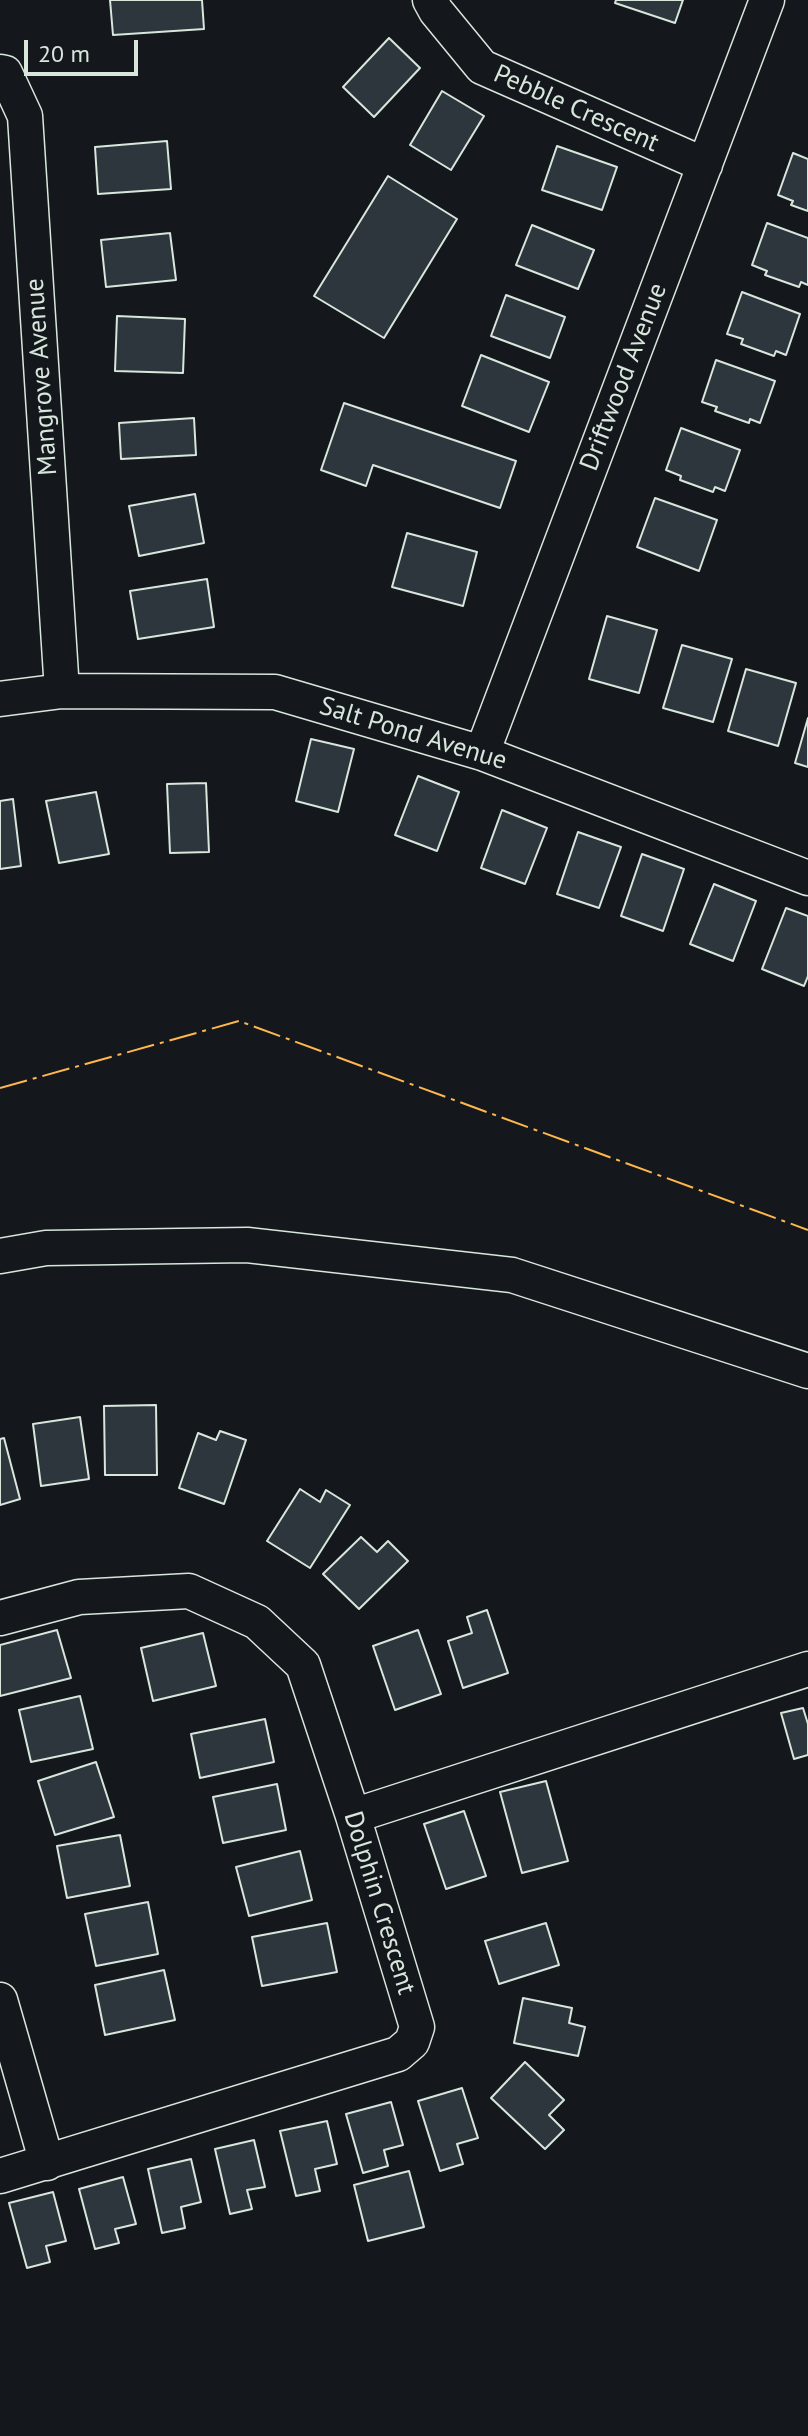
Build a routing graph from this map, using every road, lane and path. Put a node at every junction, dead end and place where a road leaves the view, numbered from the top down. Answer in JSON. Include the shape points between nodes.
{"nodes":[{"id":1,"x":430,"y":0,"type":"edge"},
{"id":2,"x":767,"y":0,"type":"edge"},
{"id":3,"x":0,"y":72,"type":"edge"},
{"id":4,"x":705,"y":165,"type":"junction"},
{"id":5,"x":62,"y":691,"type":"junction"},
{"id":6,"x":0,"y":699,"type":"edge"},
{"id":7,"x":482,"y":753,"type":"junction"},
{"id":8,"x":808,"y":878,"type":"edge"},
{"id":9,"x":0,"y":1256,"type":"edge"},
{"id":10,"x":808,"y":1371,"type":"edge"},
{"id":11,"x":0,"y":1618,"type":"edge"},
{"id":12,"x":808,"y":1669,"type":"edge"},
{"id":13,"x":353,"y":1816,"type":"junction"},
{"id":14,"x":0,"y":2000,"type":"edge"},
{"id":15,"x":47,"y":2163,"type":"junction"},
{"id":16,"x":0,"y":2176,"type":"edge"}],
"edges":[{"from":1,"to":4,"type":"street","name":"Pebble Crescent","via":[[482,67]]},
{"from":2,"to":4,"type":"street","name":"Driftwood Avenue"},
{"from":3,"to":5,"type":"street","name":"Mangrove Avenue","via":[[25,116]]},
{"from":4,"to":7,"type":"street","name":"Driftwood Avenue"},
{"from":5,"to":6,"type":"street","name":"Salt Pond Avenue"},
{"from":5,"to":7,"type":"street","name":"Salt Pond Avenue","via":[[275,692]]},
{"from":7,"to":8,"type":"street","name":"Salt Pond Avenue"},
{"from":9,"to":10,"type":"street","via":[[46,1248],[247,1245],[512,1275]]},
{"from":11,"to":13,"type":"street","name":"Dolphin Crescent","via":[[79,1597],[189,1591],[257,1622],[303,1665]]},
{"from":12,"to":13,"type":"street"},
{"from":13,"to":15,"type":"street","name":"Dolphin Crescent","via":[[417,2027],[412,2042],[398,2054]]},
{"from":14,"to":15,"type":"street"},
{"from":15,"to":16,"type":"street","name":"Dolphin Crescent"}]}
